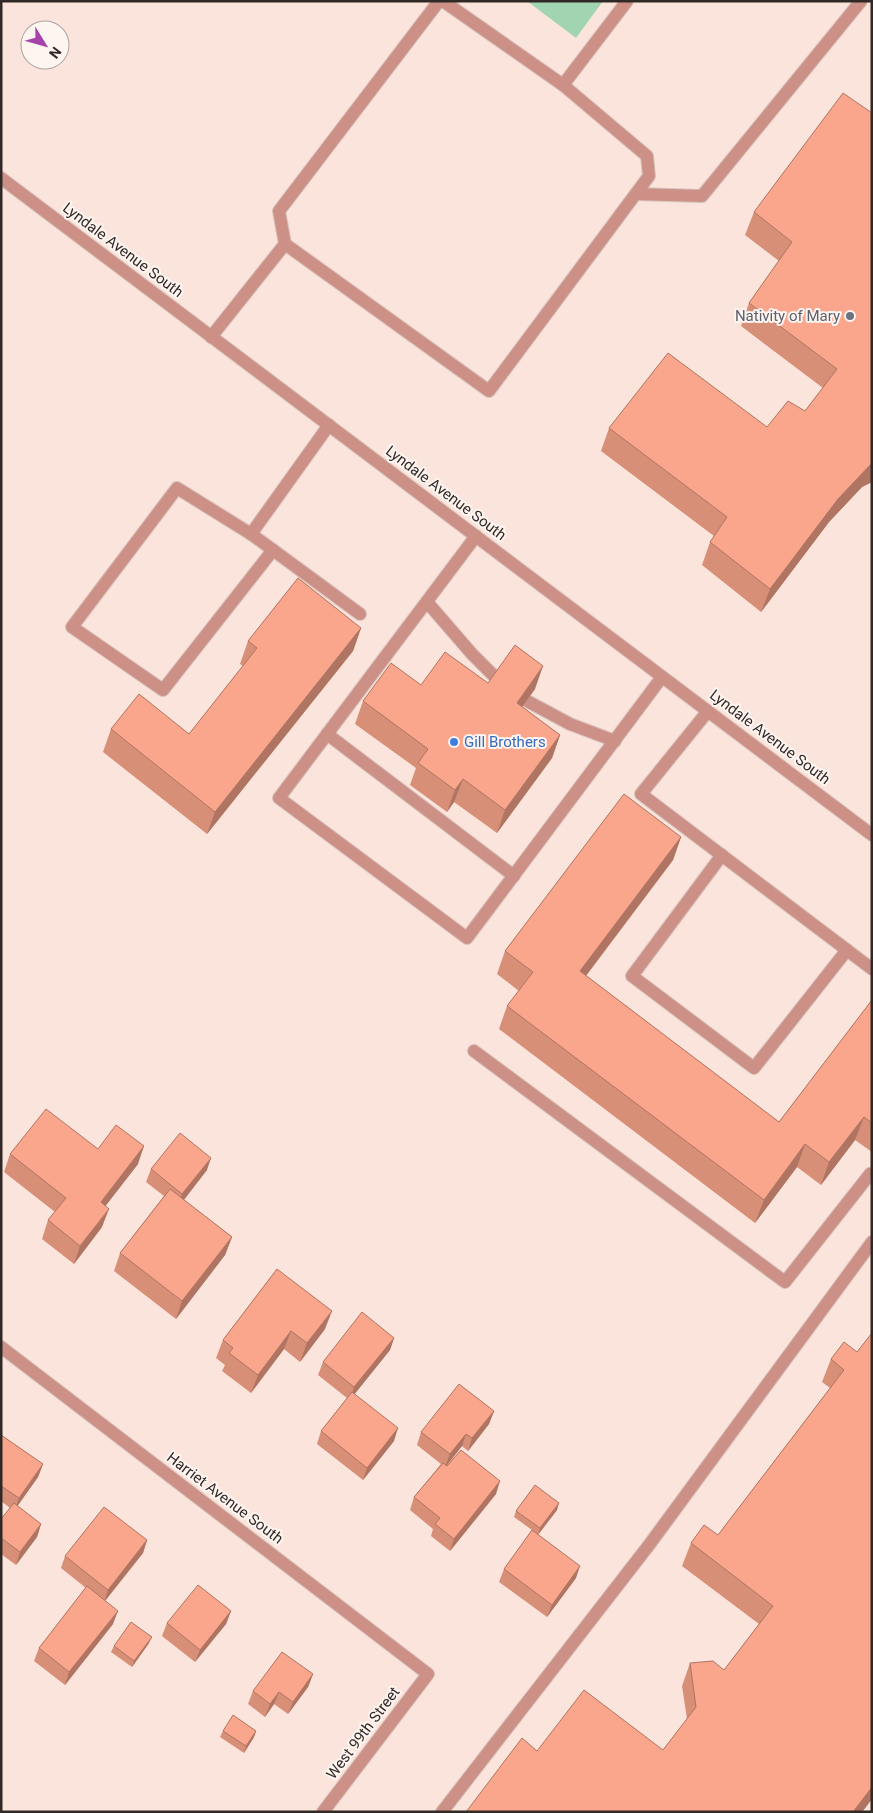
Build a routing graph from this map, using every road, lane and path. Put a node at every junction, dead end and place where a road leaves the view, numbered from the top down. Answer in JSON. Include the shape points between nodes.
{"nodes":[{"id":1,"x":439,"y":1,"type":"edge"},
{"id":2,"x":443,"y":1,"type":"edge"},
{"id":3,"x":627,"y":1,"type":"edge"},
{"id":4,"x":861,"y":1,"type":"edge"},
{"id":5,"x":563,"y":85,"type":"junction"},
{"id":6,"x":1,"y":178,"type":"edge"},
{"id":7,"x":636,"y":194,"type":"junction"},
{"id":8,"x":286,"y":244,"type":"junction"},
{"id":9,"x":211,"y":337,"type":"junction"},
{"id":10,"x":329,"y":425,"type":"junction"},
{"id":11,"x":251,"y":534,"type":"junction"},
{"id":12,"x":476,"y":536,"type":"junction"},
{"id":13,"x":273,"y":550,"type":"junction"},
{"id":14,"x":427,"y":602,"type":"junction"},
{"id":15,"x":360,"y":614,"type":"dead end"},
{"id":16,"x":662,"y":677,"type":"junction"},
{"id":17,"x":498,"y":680,"type":"edge"},
{"id":18,"x":527,"y":701,"type":"edge"},
{"id":19,"x":708,"y":711,"type":"junction"},
{"id":20,"x":327,"y":734,"type":"junction"},
{"id":21,"x":615,"y":741,"type":"junction"},
{"id":22,"x":872,"y":835,"type":"edge"},
{"id":23,"x":722,"y":855,"type":"junction"},
{"id":24,"x":514,"y":876,"type":"junction"},
{"id":25,"x":847,"y":950,"type":"junction"},
{"id":26,"x":872,"y":969,"type":"edge"},
{"id":27,"x":474,"y":1051,"type":"dead end"},
{"id":28,"x":872,"y":1175,"type":"edge"},
{"id":29,"x":872,"y":1242,"type":"edge"},
{"id":30,"x":1,"y":1348,"type":"edge"},
{"id":31,"x":428,"y":1674,"type":"joint"},
{"id":32,"x":322,"y":1812,"type":"edge"},
{"id":33,"x":442,"y":1812,"type":"edge"}],
"edges":[{"from":1,"to":8,"type":"street","via":[[279,211]]},
{"from":2,"to":5,"type":"street"},
{"from":3,"to":5,"type":"street"},
{"from":4,"to":7,"type":"street","via":[[702,196]]},
{"from":5,"to":7,"type":"street","via":[[647,156],[650,176]]},
{"from":6,"to":9,"type":"street","name":"Lyndale Avenue South"},
{"from":7,"to":8,"type":"street","via":[[489,391]]},
{"from":8,"to":9,"type":"street"},
{"from":9,"to":10,"type":"street","name":"Lyndale Avenue South"},
{"from":10,"to":11,"type":"street"},
{"from":10,"to":12,"type":"street","name":"Lyndale Avenue South"},
{"from":11,"to":13,"type":"street"},
{"from":11,"to":13,"type":"street","via":[[177,488],[72,627],[163,690]]},
{"from":12,"to":14,"type":"street"},
{"from":12,"to":16,"type":"street","name":"Lyndale Avenue South"},
{"from":13,"to":15,"type":"street"},
{"from":14,"to":17,"type":"street"},
{"from":14,"to":20,"type":"street"},
{"from":16,"to":19,"type":"street","name":"Lyndale Avenue South"},
{"from":16,"to":21,"type":"street"},
{"from":18,"to":21,"type":"street","via":[[570,724]]},
{"from":19,"to":22,"type":"street","name":"Lyndale Avenue South"},
{"from":19,"to":23,"type":"street","via":[[641,794]]},
{"from":20,"to":24,"type":"street"},
{"from":20,"to":24,"type":"street","via":[[279,798],[467,938]]},
{"from":21,"to":24,"type":"street"},
{"from":23,"to":25,"type":"street"},
{"from":23,"to":25,"type":"street","via":[[632,976],[647,988],[754,1068]]},
{"from":25,"to":26,"type":"street"},
{"from":27,"to":28,"type":"street","via":[[785,1282]]},
{"from":29,"to":33,"type":"street","via":[[649,1545]]},
{"from":30,"to":31,"type":"street","name":"Harriet Avenue South"},
{"from":31,"to":32,"type":"street","name":"West 99th Street"}]}
